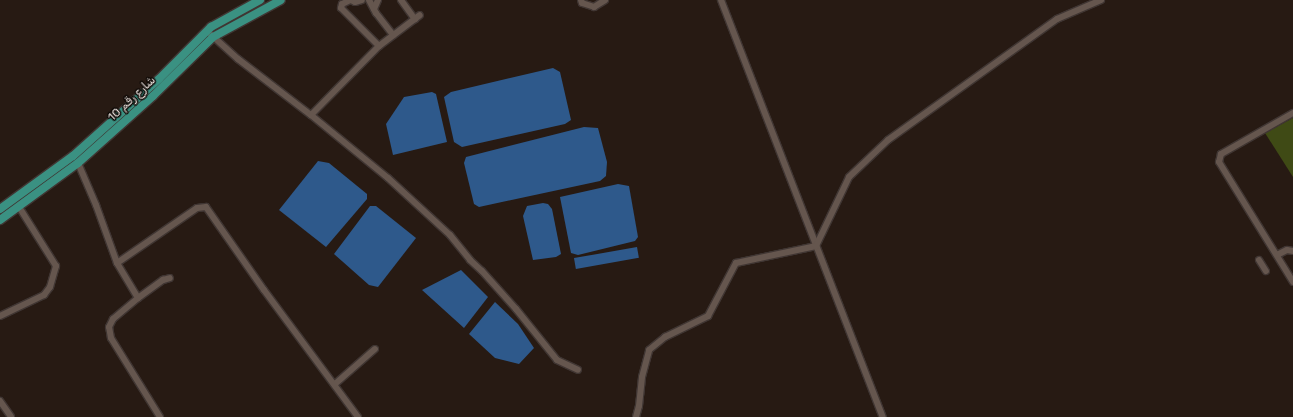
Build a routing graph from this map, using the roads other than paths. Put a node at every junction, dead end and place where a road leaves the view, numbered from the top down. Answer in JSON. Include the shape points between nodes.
{"nodes":[{"id":1,"x":260,"y":0,"type":"edge"},
{"id":2,"x":281,"y":0,"type":"edge"},
{"id":3,"x":351,"y":0,"type":"edge"},
{"id":4,"x":362,"y":0,"type":"edge"},
{"id":5,"x":369,"y":0,"type":"edge"},
{"id":6,"x":378,"y":0,"type":"edge"},
{"id":7,"x":401,"y":0,"type":"edge"},
{"id":8,"x":581,"y":0,"type":"edge"},
{"id":9,"x":605,"y":0,"type":"edge"},
{"id":10,"x":721,"y":0,"type":"edge"},
{"id":11,"x":1101,"y":0,"type":"edge"},
{"id":12,"x":374,"y":9,"type":"junction"},
{"id":13,"x":210,"y":34,"type":"junction"},
{"id":14,"x":393,"y":35,"type":"junction"},
{"id":15,"x":379,"y":46,"type":"junction"},
{"id":16,"x":1293,"y":113,"type":"edge"},
{"id":17,"x":311,"y":115,"type":"junction"},
{"id":18,"x":78,"y":163,"type":"junction"},
{"id":19,"x":19,"y":206,"type":"junction"},
{"id":20,"x":0,"y":209,"type":"edge"},
{"id":21,"x":0,"y":220,"type":"edge"},
{"id":22,"x":816,"y":246,"type":"junction"},
{"id":23,"x":1293,"y":251,"type":"edge"},
{"id":24,"x":1277,"y":255,"type":"junction"},
{"id":25,"x":1259,"y":260,"type":"dead end"},
{"id":26,"x":117,"y":263,"type":"junction"},
{"id":27,"x":1293,"y":267,"type":"edge"},
{"id":28,"x":1266,"y":271,"type":"dead end"},
{"id":29,"x":1286,"y":271,"type":"junction"},
{"id":30,"x":170,"y":278,"type":"dead end"},
{"id":31,"x":1293,"y":282,"type":"edge"},
{"id":32,"x":138,"y":298,"type":"junction"},
{"id":33,"x":0,"y":316,"type":"edge"},
{"id":34,"x":375,"y":348,"type":"dead end"},
{"id":35,"x":578,"y":370,"type":"dead end"},
{"id":36,"x":335,"y":384,"type":"junction"},
{"id":37,"x":0,"y":401,"type":"edge"},
{"id":38,"x":11,"y":417,"type":"edge"},
{"id":39,"x":160,"y":417,"type":"edge"},
{"id":40,"x":358,"y":417,"type":"edge"},
{"id":41,"x":636,"y":417,"type":"edge"},
{"id":42,"x":883,"y":417,"type":"edge"}],
"edges":[{"from":1,"to":13,"type":"main road","name":"شارع رقم 10","via":[[223,20]]},
{"from":2,"to":13,"type":"main road","name":"شارع رقم 10"},
{"from":3,"to":4,"type":"street"},
{"from":3,"to":15,"type":"street","via":[[342,4],[341,8]]},
{"from":5,"to":12,"type":"street"},
{"from":6,"to":12,"type":"street"},
{"from":7,"to":14,"type":"street","via":[[417,17]]},
{"from":8,"to":9,"type":"street","via":[[582,3],[594,7]]},
{"from":10,"to":22,"type":"street"},
{"from":11,"to":22,"type":"street","via":[[1057,19],[888,140],[849,177]]},
{"from":12,"to":14,"type":"street"},
{"from":13,"to":17,"type":"street"},
{"from":13,"to":18,"type":"main road","name":"شارع رقم 10","via":[[153,96]]},
{"from":13,"to":20,"type":"main road","name":"شارع رقم 10","via":[[74,156]]},
{"from":14,"to":15,"type":"street"},
{"from":15,"to":17,"type":"street"},
{"from":16,"to":24,"type":"street","via":[[1221,154],[1219,159]]},
{"from":17,"to":35,"type":"street","via":[[388,178],[450,235],[516,309],[557,360]]},
{"from":18,"to":19,"type":"main road","name":"شارع رقم 10"},
{"from":18,"to":26,"type":"street"},
{"from":19,"to":21,"type":"main road","name":"شارع رقم 10"},
{"from":19,"to":33,"type":"street","via":[[56,266],[50,287],[44,295]]},
{"from":22,"to":41,"type":"street","via":[[736,263],[708,316],[665,337],[649,350]]},
{"from":22,"to":42,"type":"street"},
{"from":23,"to":24,"type":"street","via":[[1287,250]]},
{"from":24,"to":29,"type":"street"},
{"from":25,"to":28,"type":"street"},
{"from":26,"to":32,"type":"street"},
{"from":26,"to":36,"type":"street","via":[[197,208],[206,207],[264,290]]},
{"from":27,"to":29,"type":"street"},
{"from":29,"to":31,"type":"street"},
{"from":30,"to":32,"type":"street","via":[[163,280]]},
{"from":32,"to":39,"type":"street","via":[[113,319],[109,327],[111,338]]},
{"from":34,"to":36,"type":"street"},
{"from":36,"to":40,"type":"street"},
{"from":37,"to":38,"type":"street"}]}
